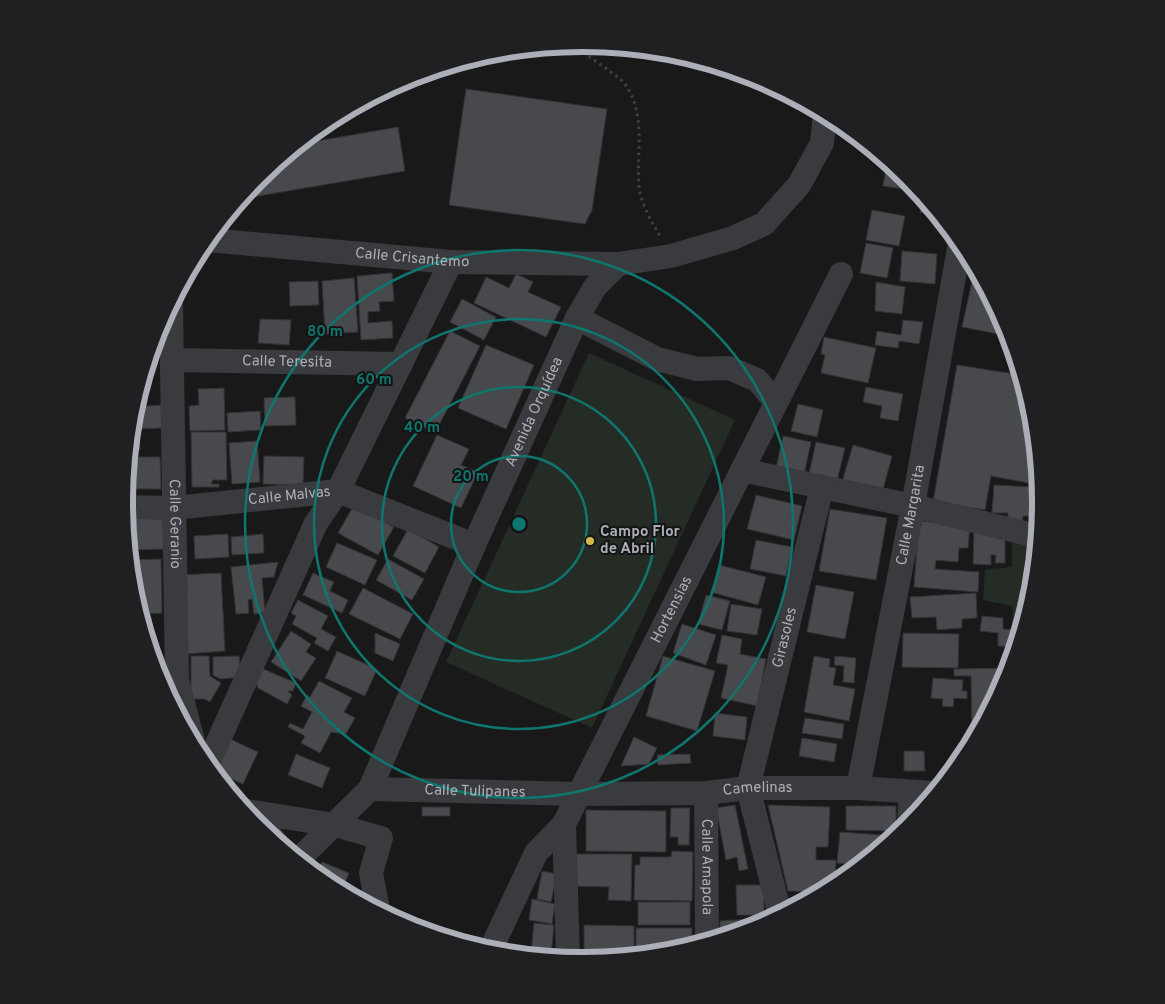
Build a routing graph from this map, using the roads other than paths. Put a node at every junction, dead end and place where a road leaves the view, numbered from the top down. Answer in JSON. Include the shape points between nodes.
{"nodes":[{"id":1,"x":824,"y":123,"type":"edge"},
{"id":2,"x":217,"y":241,"type":"edge"},
{"id":3,"x":958,"y":255,"type":"edge"},
{"id":4,"x":451,"y":262,"type":"junction"},
{"id":5,"x":618,"y":264,"type":"junction"},
{"id":6,"x":841,"y":274,"type":"dead end"},
{"id":7,"x":578,"y":318,"type":"junction"},
{"id":8,"x":172,"y":320,"type":"edge"},
{"id":9,"x":173,"y":360,"type":"junction"},
{"id":10,"x":401,"y":364,"type":"junction"},
{"id":11,"x":776,"y":402,"type":"junction"},
{"id":12,"x":742,"y":470,"type":"junction"},
{"id":13,"x":822,"y":487,"type":"junction"},
{"id":14,"x":338,"y":491,"type":"junction"},
{"id":15,"x":913,"y":506,"type":"junction"},
{"id":16,"x":133,"y":507,"type":"edge"},
{"id":17,"x":174,"y":508,"type":"junction"},
{"id":18,"x":1031,"y":534,"type":"edge"},
{"id":19,"x":474,"y":545,"type":"junction"},
{"id":20,"x":186,"y":714,"type":"edge"},
{"id":21,"x":212,"y":756,"type":"edge"},
{"id":22,"x":748,"y":788,"type":"junction"},
{"id":23,"x":858,"y":788,"type":"junction"},
{"id":24,"x":370,"y":789,"type":"junction"},
{"id":25,"x":923,"y":792,"type":"edge"},
{"id":26,"x":706,"y":793,"type":"junction"},
{"id":27,"x":580,"y":794,"type":"junction"},
{"id":28,"x":259,"y":813,"type":"edge"},
{"id":29,"x":564,"y":824,"type":"junction"},
{"id":30,"x":335,"y":825,"type":"junction"},
{"id":31,"x":304,"y":855,"type":"edge"},
{"id":32,"x":376,"y":901,"type":"edge"},
{"id":33,"x":778,"y":906,"type":"edge"},
{"id":34,"x":707,"y":934,"type":"edge"},
{"id":35,"x":494,"y":943,"type":"edge"},
{"id":36,"x":568,"y":952,"type":"edge"}],
"edges":[{"from":1,"to":5,"type":"street","via":[[822,143],[799,186],[764,224],[734,238],[671,256]]},
{"from":2,"to":4,"type":"street","name":"Calle Crisantemo"},
{"from":3,"to":15,"type":"street","name":"Calle Margarita"},
{"from":4,"to":5,"type":"street","name":"Calle Crisantemo"},
{"from":4,"to":10,"type":"street"},
{"from":5,"to":7,"type":"street","name":"Avenida Orquídea","via":[[596,287]]},
{"from":6,"to":11,"type":"street","name":"Hortensias"},
{"from":7,"to":11,"type":"street","via":[[657,359],[696,369],[730,368],[756,380]]},
{"from":7,"to":19,"type":"street","name":"Avenida Orquídea"},
{"from":8,"to":9,"type":"street","name":"Calle Geranio"},
{"from":9,"to":10,"type":"street","name":"Calle Teresita"},
{"from":9,"to":17,"type":"street","name":"Calle Geranio"},
{"from":10,"to":14,"type":"street"},
{"from":11,"to":12,"type":"street","name":"Hortensias"},
{"from":12,"to":13,"type":"street"},
{"from":12,"to":27,"type":"street","name":"Hortensias"},
{"from":13,"to":15,"type":"street"},
{"from":13,"to":22,"type":"street","name":"Girasoles"},
{"from":14,"to":17,"type":"street","name":"Calle Malvas"},
{"from":14,"to":19,"type":"street","name":"Calle Malvas"},
{"from":14,"to":21,"type":"street","via":[[316,523]]},
{"from":15,"to":18,"type":"street"},
{"from":15,"to":23,"type":"street","name":"Calle Margarita"},
{"from":16,"to":17,"type":"street","name":"Calle Malvas"},
{"from":17,"to":20,"type":"street","name":"Calle Geranio","via":[[177,680]]},
{"from":19,"to":24,"type":"street","name":"Avenida Orquídea"},
{"from":22,"to":23,"type":"street","name":"Camelinas"},
{"from":22,"to":26,"type":"street","name":"Camelinas"},
{"from":22,"to":33,"type":"street"},
{"from":23,"to":25,"type":"street","name":"Camelinas"},
{"from":24,"to":27,"type":"street","name":"Calle Tulipanes"},
{"from":24,"to":30,"type":"street","name":"Avenida Orquídea"},
{"from":26,"to":27,"type":"street","name":"Camelinas"},
{"from":26,"to":34,"type":"street","name":"Calle Amapola"},
{"from":27,"to":29,"type":"street","name":"Hortensias"},
{"from":28,"to":30,"type":"street"},
{"from":29,"to":35,"type":"street","via":[[536,853]]},
{"from":29,"to":36,"type":"street","name":"Hortensias"},
{"from":30,"to":31,"type":"street","name":"Avenida Orquídea"},
{"from":30,"to":32,"type":"street","via":[[381,838],[371,873]]}]}
